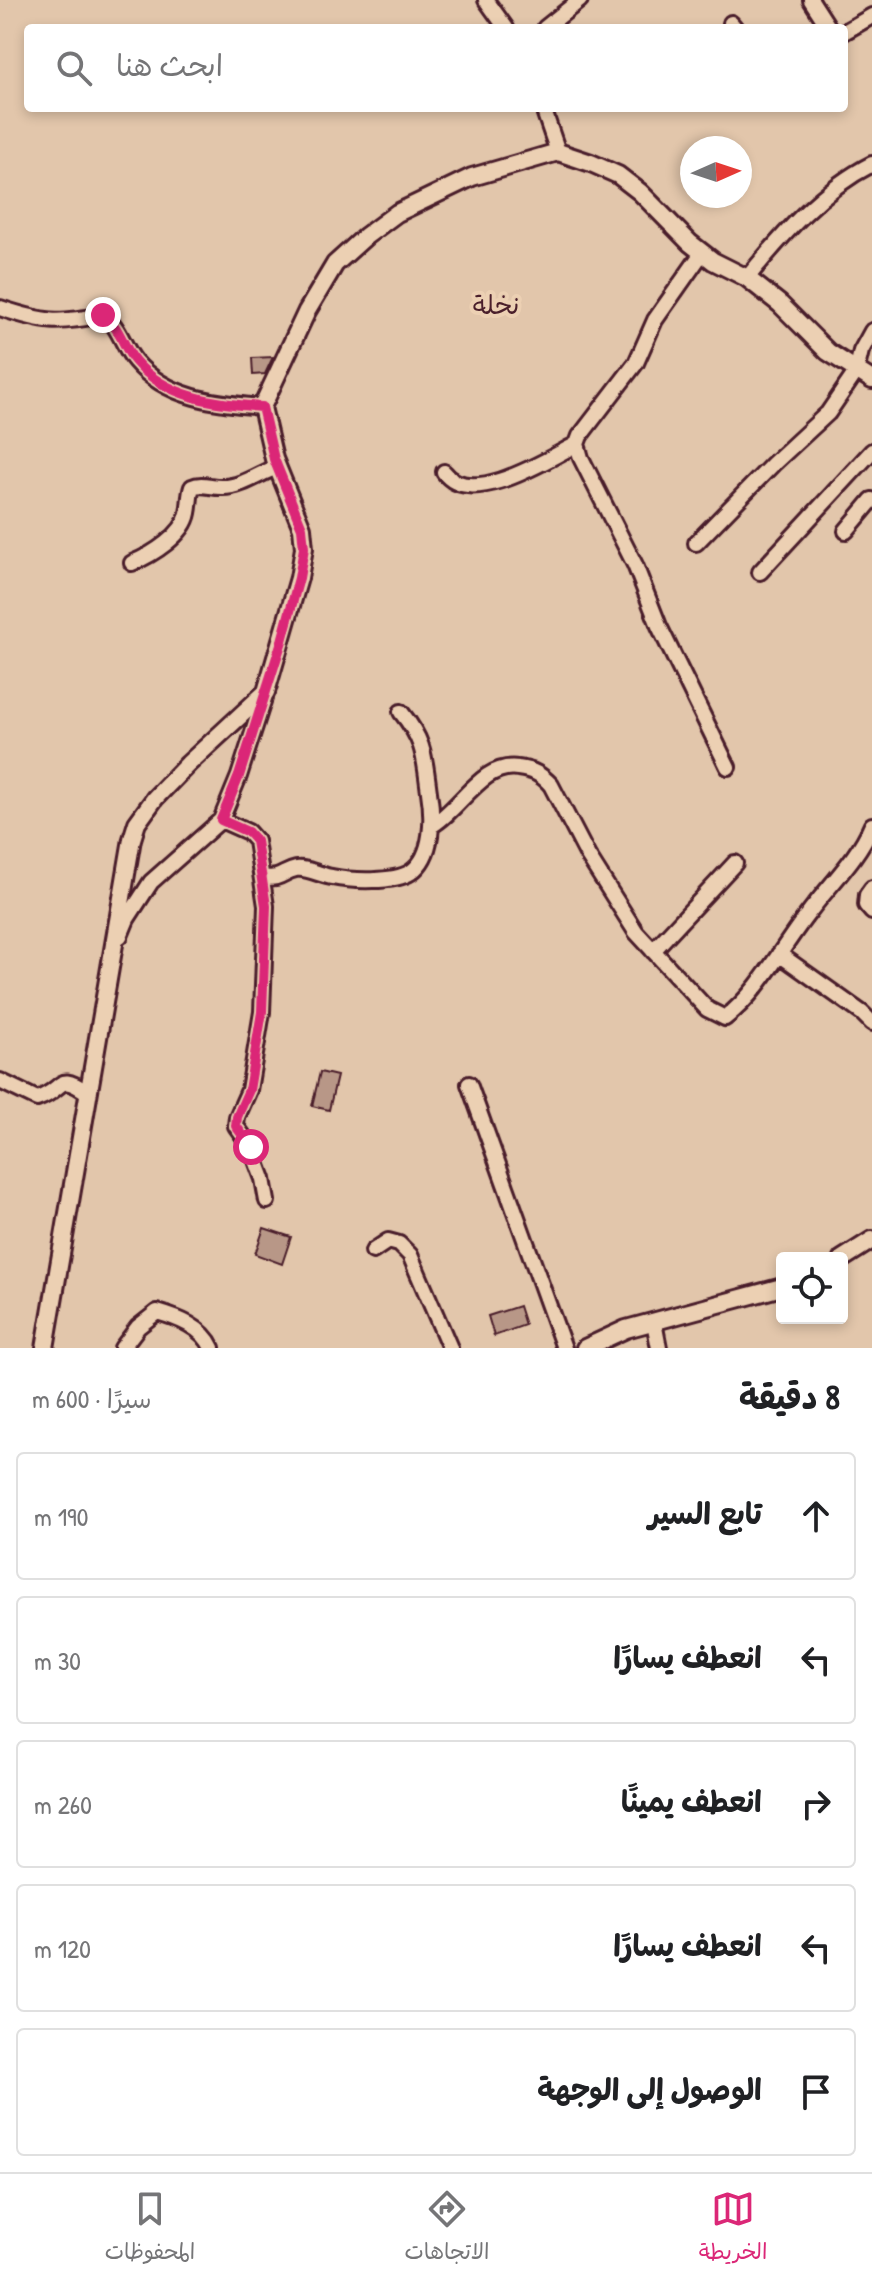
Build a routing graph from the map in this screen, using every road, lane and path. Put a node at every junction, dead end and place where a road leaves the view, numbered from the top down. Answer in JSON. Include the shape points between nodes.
{"nodes":[{"id":1,"x":486,"y":0,"type":"edge"},
{"id":2,"x":580,"y":0,"type":"edge"},
{"id":3,"x":811,"y":0,"type":"edge"},
{"id":4,"x":872,"y":16,"type":"edge"},
{"id":5,"x":503,"y":24,"type":"edge"},
{"id":6,"x":550,"y":24,"type":"edge"},
{"id":7,"x":826,"y":24,"type":"edge"},
{"id":8,"x":848,"y":30,"type":"edge"},
{"id":9,"x":544,"y":112,"type":"edge"},
{"id":10,"x":558,"y":152,"type":"junction"},
{"id":11,"x":872,"y":164,"type":"edge"},
{"id":12,"x":702,"y":253,"type":"junction"},
{"id":13,"x":747,"y":278,"type":"junction"},
{"id":14,"x":0,"y":308,"type":"edge"},
{"id":15,"x":872,"y":331,"type":"edge"},
{"id":16,"x":856,"y":372,"type":"junction"},
{"id":17,"x":872,"y":380,"type":"edge"},
{"id":18,"x":262,"y":407,"type":"junction"},
{"id":19,"x":577,"y":444,"type":"junction"},
{"id":20,"x":872,"y":451,"type":"edge"},
{"id":21,"x":277,"y":467,"type":"junction"},
{"id":22,"x":444,"y":472,"type":"dead end"},
{"id":23,"x":872,"y":500,"type":"edge"},
{"id":24,"x":846,"y":531,"type":"dead end"},
{"id":25,"x":696,"y":543,"type":"dead end"},
{"id":26,"x":132,"y":563,"type":"dead end"},
{"id":27,"x":760,"y":572,"type":"dead end"},
{"id":28,"x":266,"y":692,"type":"junction"},
{"id":29,"x":401,"y":712,"type":"dead end"},
{"id":30,"x":728,"y":767,"type":"dead end"},
{"id":31,"x":221,"y":820,"type":"junction"},
{"id":32,"x":872,"y":825,"type":"edge"},
{"id":33,"x":431,"y":826,"type":"junction"},
{"id":34,"x":735,"y":863,"type":"dead end"},
{"id":35,"x":262,"y":877,"type":"junction"},
{"id":36,"x":872,"y":888,"type":"edge"},
{"id":37,"x":872,"y":912,"type":"edge"},
{"id":38,"x":653,"y":951,"type":"junction"},
{"id":39,"x":779,"y":954,"type":"junction"},
{"id":40,"x":113,"y":956,"type":"junction"},
{"id":41,"x":872,"y":1023,"type":"edge"},
{"id":42,"x":0,"y":1081,"type":"edge"},
{"id":43,"x":469,"y":1084,"type":"dead end"},
{"id":44,"x":88,"y":1093,"type":"junction"},
{"id":45,"x":267,"y":1201,"type":"dead end"},
{"id":46,"x":872,"y":1240,"type":"edge"},
{"id":47,"x":373,"y":1251,"type":"dead end"},
{"id":48,"x":848,"y":1255,"type":"edge"},
{"id":49,"x":776,"y":1289,"type":"edge"},
{"id":50,"x":654,"y":1322,"type":"junction"},
{"id":51,"x":45,"y":1348,"type":"edge"},
{"id":52,"x":122,"y":1348,"type":"edge"},
{"id":53,"x":212,"y":1348,"type":"edge"},
{"id":54,"x":450,"y":1348,"type":"edge"},
{"id":55,"x":564,"y":1348,"type":"edge"},
{"id":56,"x":585,"y":1348,"type":"edge"},
{"id":57,"x":659,"y":1348,"type":"edge"}],
"edges":[{"from":1,"to":5,"type":"street"},
{"from":2,"to":6,"type":"street"},
{"from":3,"to":7,"type":"street"},
{"from":4,"to":8,"type":"street"},
{"from":9,"to":10,"type":"street"},
{"from":10,"to":12,"type":"street","via":[[618,175]]},
{"from":10,"to":18,"type":"street","via":[[472,177],[397,213],[366,236],[335,264]]},
{"from":11,"to":13,"type":"street","via":[[830,191]]},
{"from":12,"to":13,"type":"street"},
{"from":12,"to":19,"type":"street","via":[[655,320],[636,363]]},
{"from":13,"to":16,"type":"street"},
{"from":14,"to":18,"type":"street","via":[[55,323],[103,315],[135,361],[175,392],[215,403]]},
{"from":15,"to":16,"type":"street"},
{"from":16,"to":17,"type":"street"},
{"from":16,"to":25,"type":"street","via":[[828,413]]},
{"from":18,"to":21,"type":"street"},
{"from":19,"to":22,"type":"street","via":[[483,485],[460,484]]},
{"from":19,"to":30,"type":"street"},
{"from":20,"to":27,"type":"street"},
{"from":21,"to":26,"type":"street","via":[[237,485],[192,487],[180,530]]},
{"from":21,"to":28,"type":"street","via":[[302,528],[304,548]]},
{"from":23,"to":24,"type":"street"},
{"from":28,"to":31,"type":"street"},
{"from":28,"to":40,"type":"street","via":[[188,764],[137,823]]},
{"from":29,"to":33,"type":"street","via":[[422,744]]},
{"from":31,"to":35,"type":"street","via":[[256,841]]},
{"from":31,"to":40,"type":"street","via":[[151,882],[127,919]]},
{"from":32,"to":39,"type":"street","via":[[864,844]]},
{"from":33,"to":35,"type":"street","via":[[424,852],[409,873],[359,880],[297,869],[275,879]]},
{"from":33,"to":38,"type":"street","via":[[498,769],[522,768],[543,775],[596,869]]},
{"from":34,"to":38,"type":"street"},
{"from":35,"to":45,"type":"street","via":[[262,1012],[249,1090],[236,1126],[256,1158]]},
{"from":36,"to":37,"type":"street","via":[[866,905]]},
{"from":38,"to":39,"type":"street","via":[[707,1009],[725,1018]]},
{"from":39,"to":41,"type":"street"},
{"from":40,"to":44,"type":"street"},
{"from":42,"to":44,"type":"street","via":[[37,1099],[64,1081]]},
{"from":43,"to":55,"type":"street"},
{"from":44,"to":51,"type":"street"},
{"from":46,"to":48,"type":"street"},
{"from":47,"to":54,"type":"street","via":[[388,1241],[410,1255]]},
{"from":49,"to":50,"type":"street"},
{"from":50,"to":56,"type":"street"},
{"from":50,"to":57,"type":"street"},
{"from":52,"to":53,"type":"street","via":[[157,1312],[199,1331]]}]}
